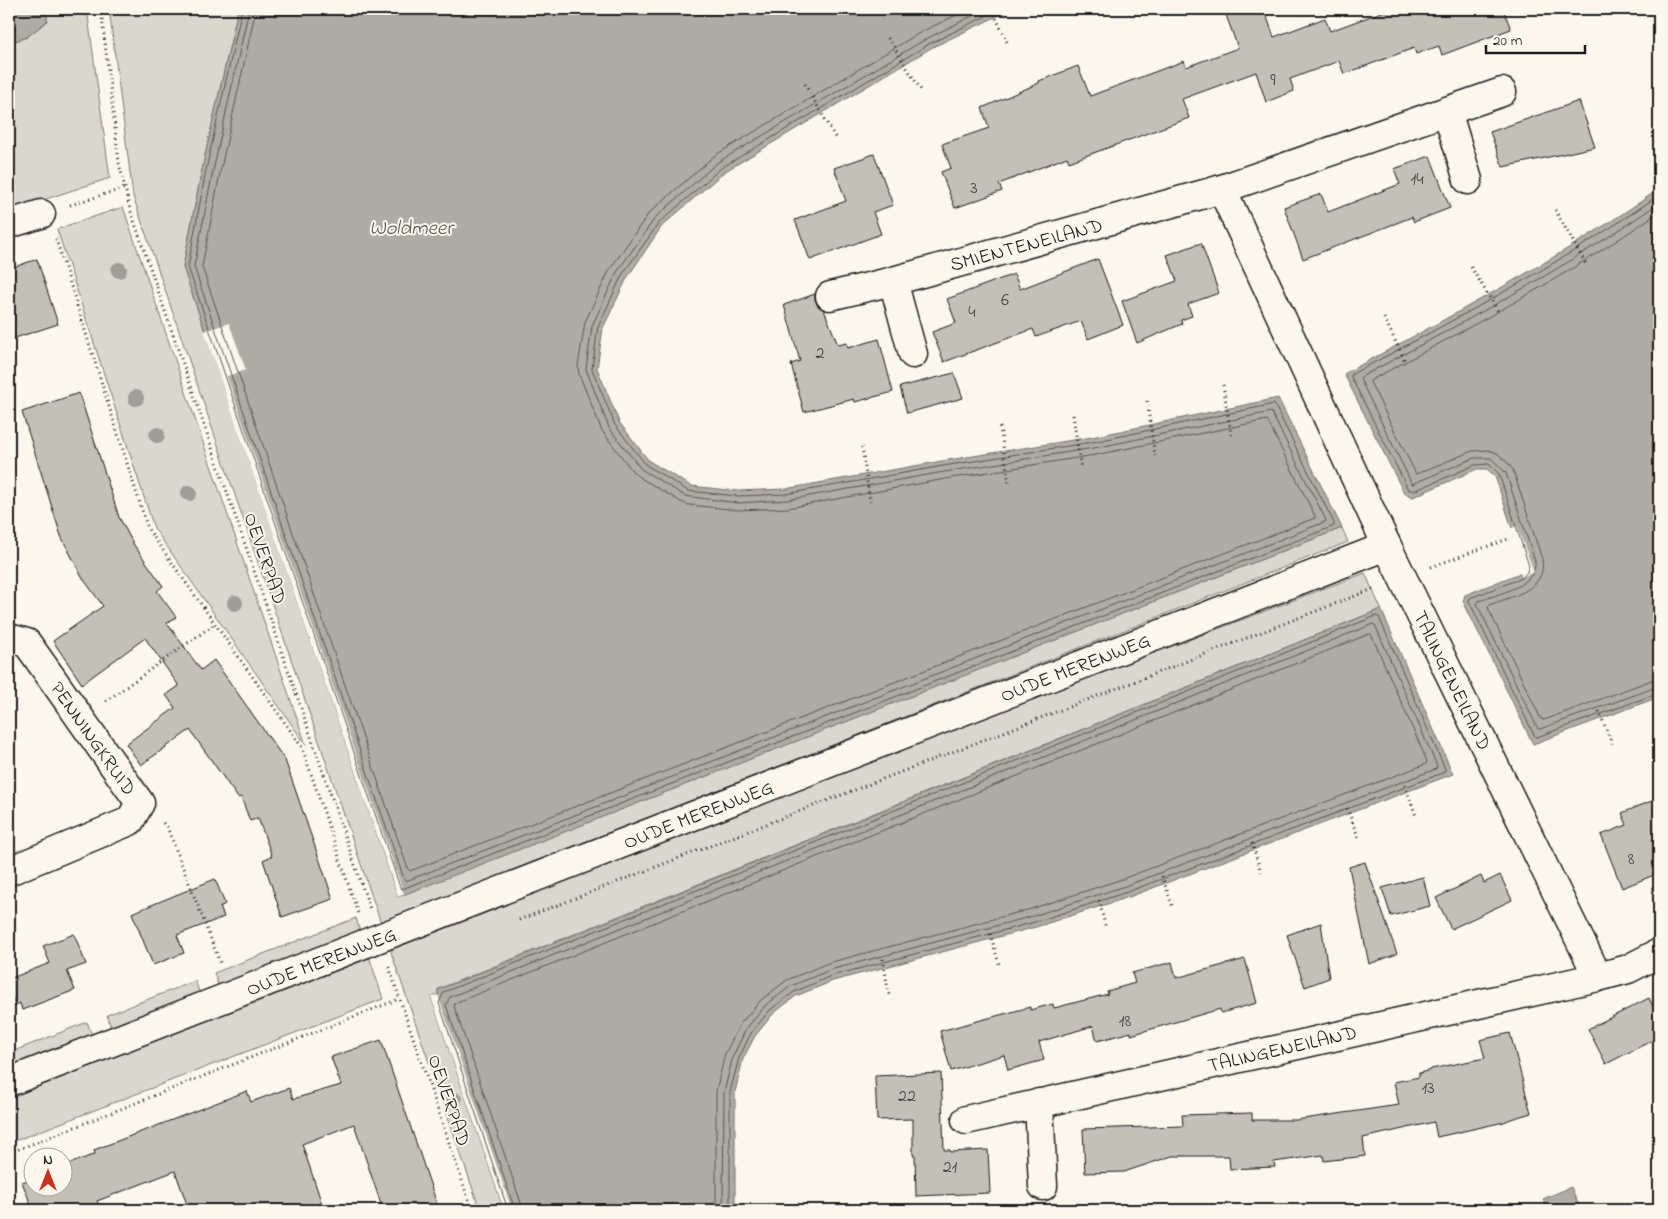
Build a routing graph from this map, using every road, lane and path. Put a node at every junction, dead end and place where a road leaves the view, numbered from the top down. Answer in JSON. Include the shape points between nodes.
{"nodes":[{"id":1,"x":101,"y":9,"type":"edge"},
{"id":2,"x":992,"y":9,"type":"edge"},
{"id":3,"x":888,"y":38,"type":"dead end"},
{"id":4,"x":1008,"y":42,"type":"dead end"},
{"id":5,"x":805,"y":84,"type":"dead end"},
{"id":6,"x":920,"y":90,"type":"dead end"},
{"id":7,"x":1502,"y":92,"type":"dead end"},
{"id":8,"x":1447,"y":111,"type":"junction"},
{"id":9,"x":836,"y":139,"type":"dead end"},
{"id":10,"x":1468,"y":180,"type":"dead end"},
{"id":11,"x":124,"y":188,"type":"junction"},
{"id":12,"x":1222,"y":190,"type":"junction"},
{"id":13,"x":1555,"y":210,"type":"dead end"},
{"id":14,"x":44,"y":213,"type":"junction"},
{"id":15,"x":9,"y":224,"type":"edge"},
{"id":16,"x":1586,"y":264,"type":"dead end"},
{"id":17,"x":1471,"y":267,"type":"dead end"},
{"id":18,"x":893,"y":281,"type":"junction"},
{"id":19,"x":830,"y":296,"type":"dead end"},
{"id":20,"x":1499,"y":313,"type":"dead end"},
{"id":21,"x":1384,"y":318,"type":"dead end"},
{"id":22,"x":913,"y":354,"type":"dead end"},
{"id":23,"x":1406,"y":363,"type":"dead end"},
{"id":24,"x":1223,"y":385,"type":"dead end"},
{"id":25,"x":1147,"y":401,"type":"dead end"},
{"id":26,"x":1073,"y":415,"type":"dead end"},
{"id":27,"x":1000,"y":427,"type":"dead end"},
{"id":28,"x":1232,"y":439,"type":"dead end"},
{"id":29,"x":862,"y":447,"type":"dead end"},
{"id":30,"x":1155,"y":456,"type":"dead end"},
{"id":31,"x":1082,"y":469,"type":"dead end"},
{"id":32,"x":1009,"y":483,"type":"dead end"},
{"id":33,"x":870,"y":502,"type":"dead end"},
{"id":34,"x":1508,"y":539,"type":"dead end"},
{"id":35,"x":1387,"y":546,"type":"junction"},
{"id":36,"x":1403,"y":578,"type":"junction"},
{"id":37,"x":216,"y":624,"type":"junction"},
{"id":38,"x":9,"y":638,"type":"edge"},
{"id":39,"x":1599,"y":711,"type":"dead end"},
{"id":40,"x":81,"y":718,"type":"junction"},
{"id":41,"x":1612,"y":744,"type":"dead end"},
{"id":42,"x":1405,"y":786,"type":"dead end"},
{"id":43,"x":140,"y":803,"type":"junction"},
{"id":44,"x":1347,"y":808,"type":"dead end"},
{"id":45,"x":1416,"y":816,"type":"dead end"},
{"id":46,"x":1358,"y":839,"type":"dead end"},
{"id":47,"x":1252,"y":843,"type":"dead end"},
{"id":48,"x":11,"y":863,"type":"edge"},
{"id":49,"x":1261,"y":872,"type":"dead end"},
{"id":50,"x":1162,"y":876,"type":"dead end"},
{"id":51,"x":1099,"y":900,"type":"dead end"},
{"id":52,"x":1173,"y":908,"type":"dead end"},
{"id":53,"x":511,"y":923,"type":"dead end"},
{"id":54,"x":989,"y":929,"type":"dead end"},
{"id":55,"x":1106,"y":929,"type":"dead end"},
{"id":56,"x":375,"y":940,"type":"junction"},
{"id":57,"x":1659,"y":953,"type":"edge"},
{"id":58,"x":883,"y":958,"type":"dead end"},
{"id":59,"x":999,"y":964,"type":"dead end"},
{"id":60,"x":221,"y":965,"type":"dead end"},
{"id":61,"x":1598,"y":977,"type":"junction"},
{"id":62,"x":889,"y":994,"type":"dead end"},
{"id":63,"x":9,"y":1082,"type":"edge"},
{"id":64,"x":1039,"y":1103,"type":"junction"},
{"id":65,"x":966,"y":1120,"type":"dead end"},
{"id":66,"x":9,"y":1153,"type":"edge"},
{"id":67,"x":9,"y":1185,"type":"edge"},
{"id":68,"x":1043,"y":1186,"type":"dead end"},
{"id":69,"x":17,"y":1210,"type":"edge"},
{"id":70,"x":472,"y":1210,"type":"edge"}],
"edges":[{"from":1,"to":11,"type":"path","name":"OEVERPAD"},
{"from":2,"to":4,"type":"path"},
{"from":3,"to":6,"type":"path"},
{"from":5,"to":9,"type":"path"},
{"from":7,"to":8,"type":"street","name":"SMIENTENEILAND"},
{"from":8,"to":10,"type":"street"},
{"from":8,"to":12,"type":"street","name":"SMIENTENEILAND"},
{"from":11,"to":14,"type":"path"},
{"from":11,"to":56,"type":"path","name":"OEVERPAD"},
{"from":12,"to":18,"type":"street","name":"SMIENTENEILAND"},
{"from":12,"to":35,"type":"street"},
{"from":13,"to":16,"type":"path"},
{"from":14,"to":15,"type":"street"},
{"from":14,"to":37,"type":"path","via":[[148,530]]},
{"from":17,"to":20,"type":"path"},
{"from":18,"to":19,"type":"street","name":"SMIENTENEILAND"},
{"from":18,"to":22,"type":"street"},
{"from":21,"to":23,"type":"path"},
{"from":24,"to":28,"type":"path"},
{"from":25,"to":30,"type":"path"},
{"from":26,"to":31,"type":"path"},
{"from":27,"to":32,"type":"path"},
{"from":29,"to":33,"type":"path"},
{"from":34,"to":36,"type":"path"},
{"from":35,"to":36,"type":"street","name":"TALINGENEILAND"},
{"from":35,"to":56,"type":"street","name":"OUDE MERENWEG"},
{"from":36,"to":53,"type":"path"},
{"from":36,"to":61,"type":"street","name":"TALINGENEILAND"},
{"from":37,"to":40,"type":"path"},
{"from":37,"to":56,"type":"path","via":[[302,747]]},
{"from":38,"to":40,"type":"street","name":"PENNINGKRUID","via":[[27,643]]},
{"from":39,"to":41,"type":"path"},
{"from":40,"to":43,"type":"street","name":"PENNINGKRUID"},
{"from":42,"to":45,"type":"path"},
{"from":43,"to":48,"type":"street","name":"PENNINGKRUID","via":[[130,821]]},
{"from":43,"to":60,"type":"path","via":[[167,827]]},
{"from":44,"to":46,"type":"path"},
{"from":47,"to":49,"type":"path"},
{"from":50,"to":52,"type":"path"},
{"from":51,"to":55,"type":"path"},
{"from":54,"to":59,"type":"path"},
{"from":56,"to":63,"type":"street","name":"OUDE MERENWEG"},
{"from":57,"to":61,"type":"street","name":"TALINGENEILAND","via":[[1628,969]]},
{"from":58,"to":62,"type":"path"},
{"from":61,"to":64,"type":"street","name":"TALINGENEILAND"},
{"from":64,"to":65,"type":"street","name":"TALINGENEILAND"},
{"from":64,"to":68,"type":"street"},
{"from":66,"to":70,"type":"path","name":"OEVERPAD","via":[[399,1000]]},
{"from":67,"to":69,"type":"path"}]}
